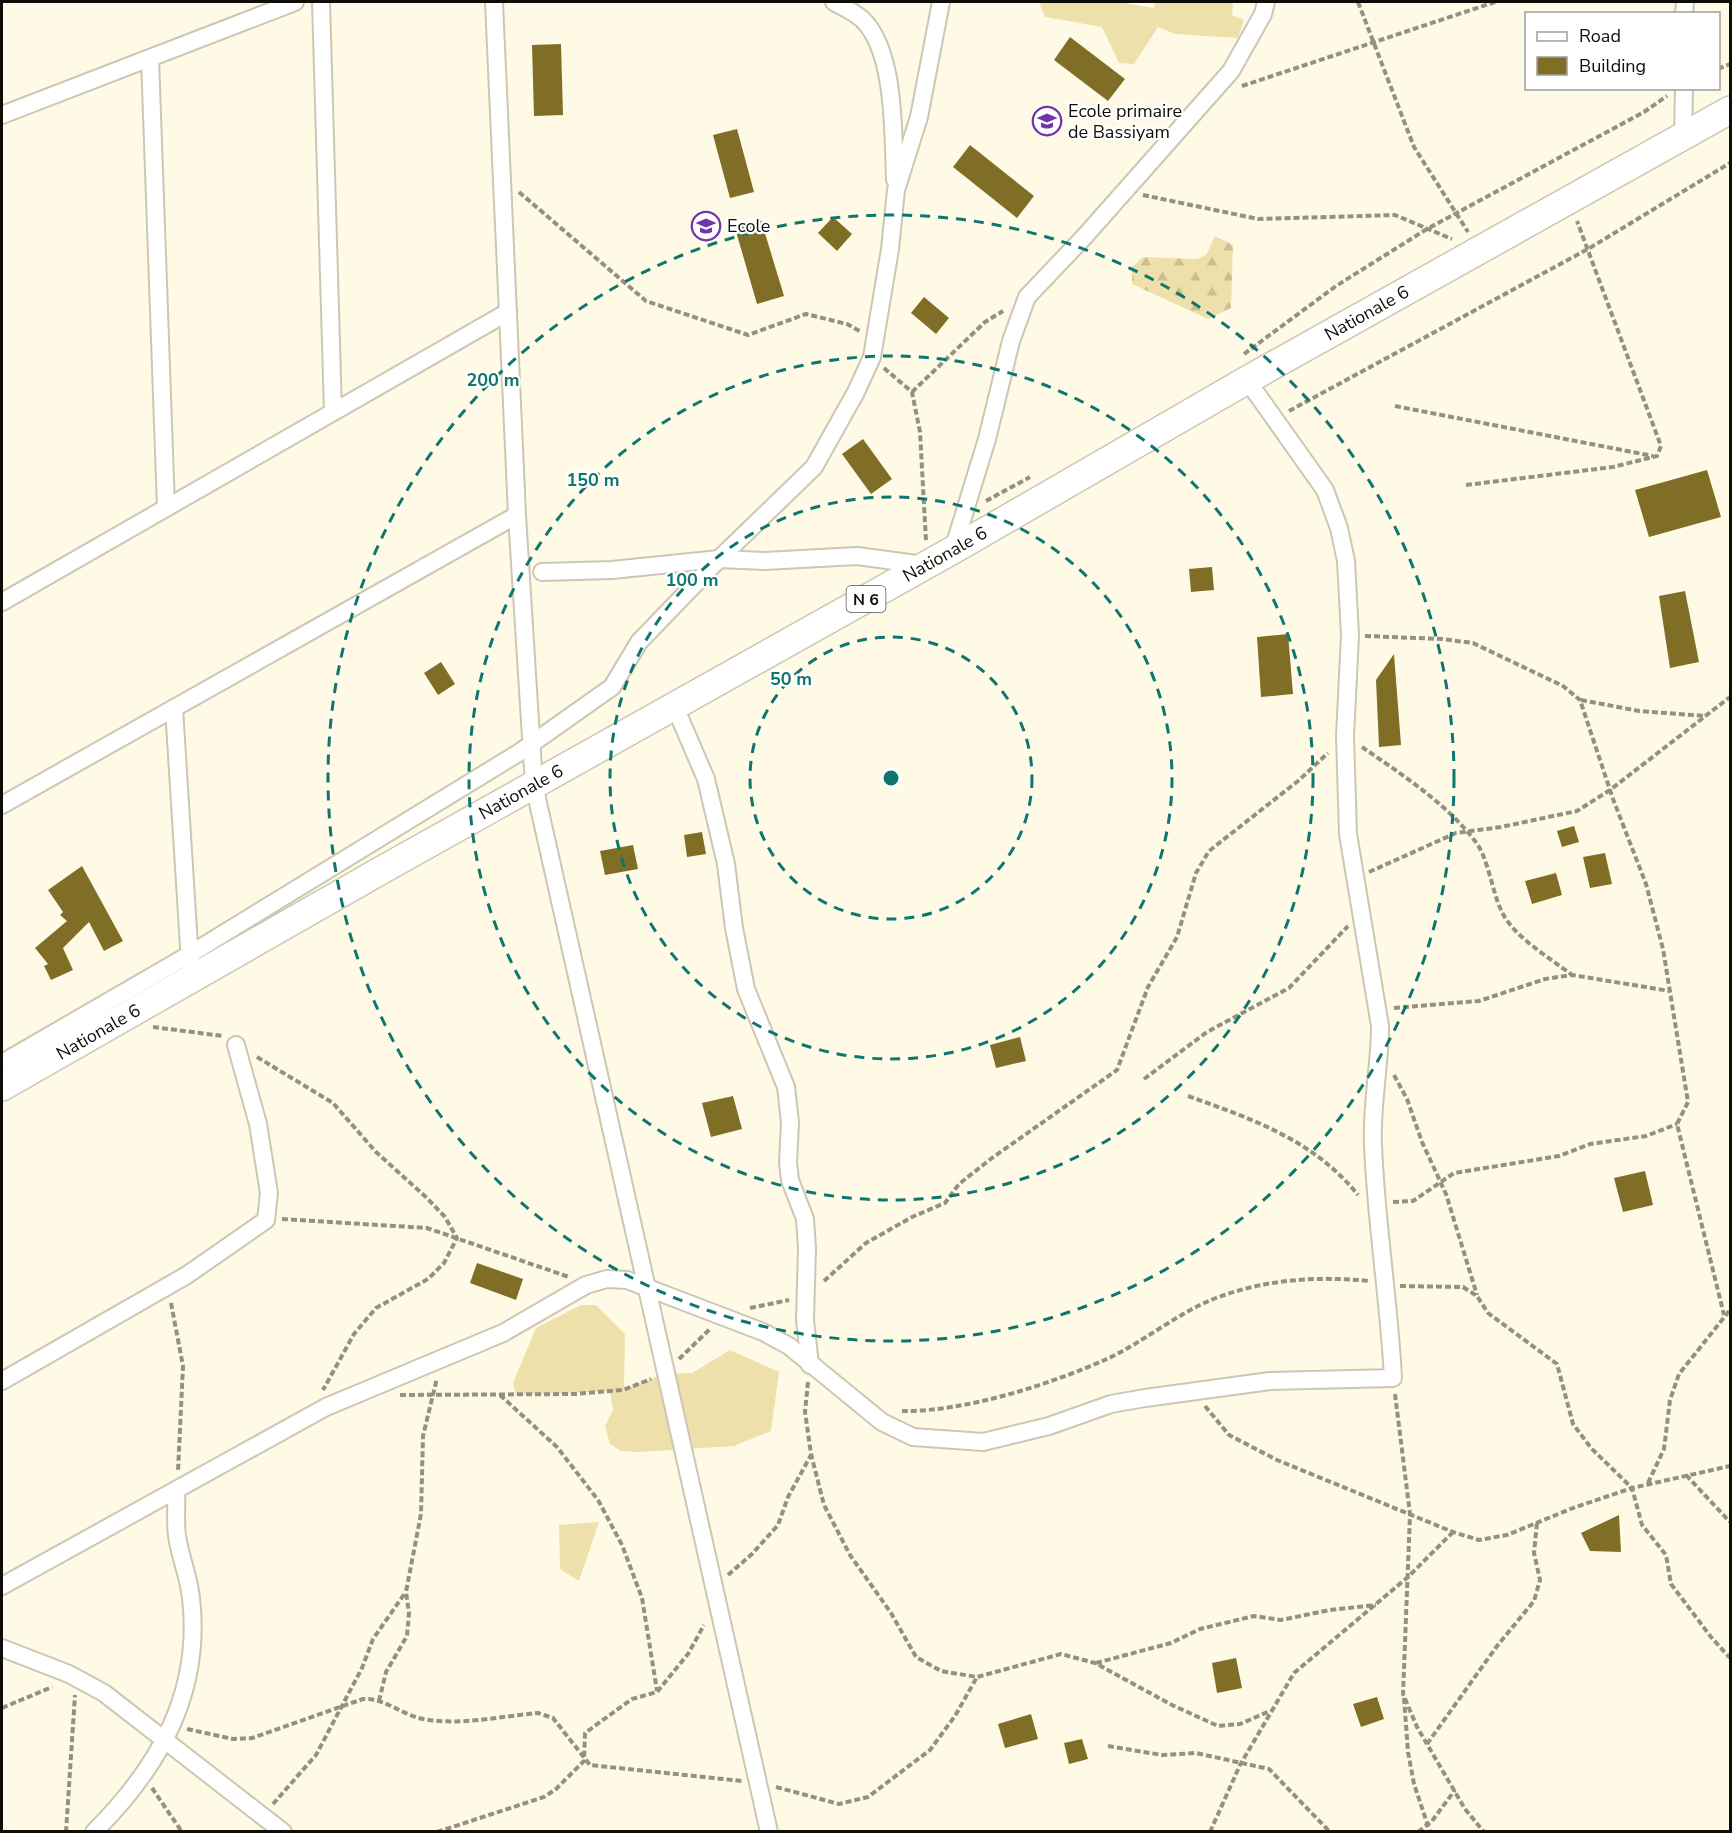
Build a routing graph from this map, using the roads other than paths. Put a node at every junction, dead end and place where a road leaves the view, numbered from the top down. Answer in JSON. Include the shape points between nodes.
{"nodes":[{"id":1,"x":295,"y":2,"type":"edge"},
{"id":2,"x":321,"y":2,"type":"edge"},
{"id":3,"x":494,"y":2,"type":"edge"},
{"id":4,"x":834,"y":2,"type":"edge"},
{"id":5,"x":941,"y":2,"type":"edge"},
{"id":6,"x":1266,"y":2,"type":"edge"},
{"id":7,"x":150,"y":58,"type":"junction"},
{"id":8,"x":1676,"y":92,"type":"edge"},
{"id":9,"x":1731,"y":110,"type":"edge"},
{"id":10,"x":2,"y":115,"type":"edge"},
{"id":11,"x":1683,"y":136,"type":"junction"},
{"id":12,"x":896,"y":190,"type":"junction"},
{"id":13,"x":508,"y":312,"type":"junction"},
{"id":14,"x":1244,"y":368,"type":"junction"},
{"id":15,"x":333,"y":412,"type":"junction"},
{"id":16,"x":166,"y":508,"type":"junction"},
{"id":17,"x":517,"y":515,"type":"junction"},
{"id":18,"x":945,"y":541,"type":"junction"},
{"id":19,"x":920,"y":555,"type":"junction"},
{"id":20,"x":719,"y":558,"type":"junction"},
{"id":21,"x":542,"y":572,"type":"dead end"},
{"id":22,"x":2,"y":602,"type":"edge"},
{"id":23,"x":675,"y":707,"type":"junction"},
{"id":24,"x":174,"y":708,"type":"junction"},
{"id":25,"x":531,"y":744,"type":"junction"},
{"id":26,"x":534,"y":785,"type":"junction"},
{"id":27,"x":2,"y":805,"type":"edge"},
{"id":28,"x":190,"y":967,"type":"junction"},
{"id":29,"x":236,"y":1045,"type":"road end"},
{"id":30,"x":2,"y":1063,"type":"edge"},
{"id":31,"x":2,"y":1087,"type":"edge"},
{"id":32,"x":646,"y":1287,"type":"junction"},
{"id":33,"x":810,"y":1365,"type":"junction"},
{"id":34,"x":2,"y":1381,"type":"edge"},
{"id":35,"x":176,"y":1490,"type":"junction"},
{"id":36,"x":2,"y":1586,"type":"edge"},
{"id":37,"x":2,"y":1648,"type":"edge"},
{"id":38,"x":170,"y":1733,"type":"junction"},
{"id":39,"x":94,"y":1832,"type":"edge"},
{"id":40,"x":283,"y":1832,"type":"edge"},
{"id":41,"x":769,"y":1832,"type":"edge"}],
"edges":[{"from":1,"to":7,"type":"street"},
{"from":2,"to":15,"type":"street"},
{"from":3,"to":13,"type":"street"},
{"from":4,"to":12,"type":"street","via":[[862,19],[877,41],[890,85]]},
{"from":5,"to":12,"type":"street","via":[[919,117]]},
{"from":6,"to":18,"type":"street","via":[[1231,71],[1027,297],[1011,341],[966,513]]},
{"from":7,"to":10,"type":"street"},
{"from":7,"to":16,"type":"street"},
{"from":8,"to":11,"type":"street"},
{"from":9,"to":11,"type":"main road","name":"Nationale 6","number":"N 6"},
{"from":11,"to":14,"type":"main road","name":"Nationale 6","number":"N 6","via":[[1478,250]]},
{"from":12,"to":20,"type":"street","via":[[872,357],[856,392],[814,467]]},
{"from":13,"to":15,"type":"street"},
{"from":13,"to":17,"type":"street"},
{"from":14,"to":18,"type":"main road","name":"Nationale 6","number":"N 6"},
{"from":14,"to":33,"type":"street","via":[[1325,490],[1346,561],[1350,635],[1345,736],[1348,834],[1378,1010],[1380,1051],[1372,1142],[1393,1378],[1269,1381],[1111,1404],[1049,1426],[983,1442],[913,1437],[868,1411]]},
{"from":15,"to":16,"type":"street"},
{"from":16,"to":22,"type":"street"},
{"from":17,"to":24,"type":"street"},
{"from":17,"to":25,"type":"street"},
{"from":18,"to":19,"type":"main road","name":"Nationale 6","number":"N 6"},
{"from":19,"to":20,"type":"street","via":[[765,561]]},
{"from":19,"to":23,"type":"main road","name":"Nationale 6","number":"N 6"},
{"from":20,"to":21,"type":"street","via":[[612,570]]},
{"from":20,"to":25,"type":"street","via":[[639,642],[612,687]]},
{"from":23,"to":26,"type":"main road","name":"Nationale 6","number":"N 6"},
{"from":23,"to":33,"type":"street","via":[[706,779],[726,864],[746,989],[786,1088],[790,1180],[805,1219]]},
{"from":24,"to":27,"type":"street"},
{"from":24,"to":28,"type":"street"},
{"from":25,"to":26,"type":"street"},
{"from":25,"to":28,"type":"street"},
{"from":26,"to":28,"type":"main road","name":"Nationale 6","number":"N 6"},
{"from":26,"to":32,"type":"street"},
{"from":28,"to":30,"type":"street"},
{"from":28,"to":31,"type":"main road","name":"Nationale 6","number":"N 6","via":[[114,1022]]},
{"from":29,"to":34,"type":"street","via":[[258,1124],[269,1193],[266,1220],[187,1275]]},
{"from":32,"to":33,"type":"street","via":[[763,1332],[789,1346]]},
{"from":32,"to":35,"type":"street","via":[[627,1280],[607,1279],[586,1285],[503,1333],[362,1392]]},
{"from":32,"to":41,"type":"street"},
{"from":35,"to":36,"type":"street"},
{"from":35,"to":38,"type":"street","via":[[177,1535],[191,1598],[192,1648]]},
{"from":37,"to":38,"type":"street","via":[[76,1677]]},
{"from":38,"to":39,"type":"street","via":[[144,1775]]},
{"from":38,"to":40,"type":"street"}]}
